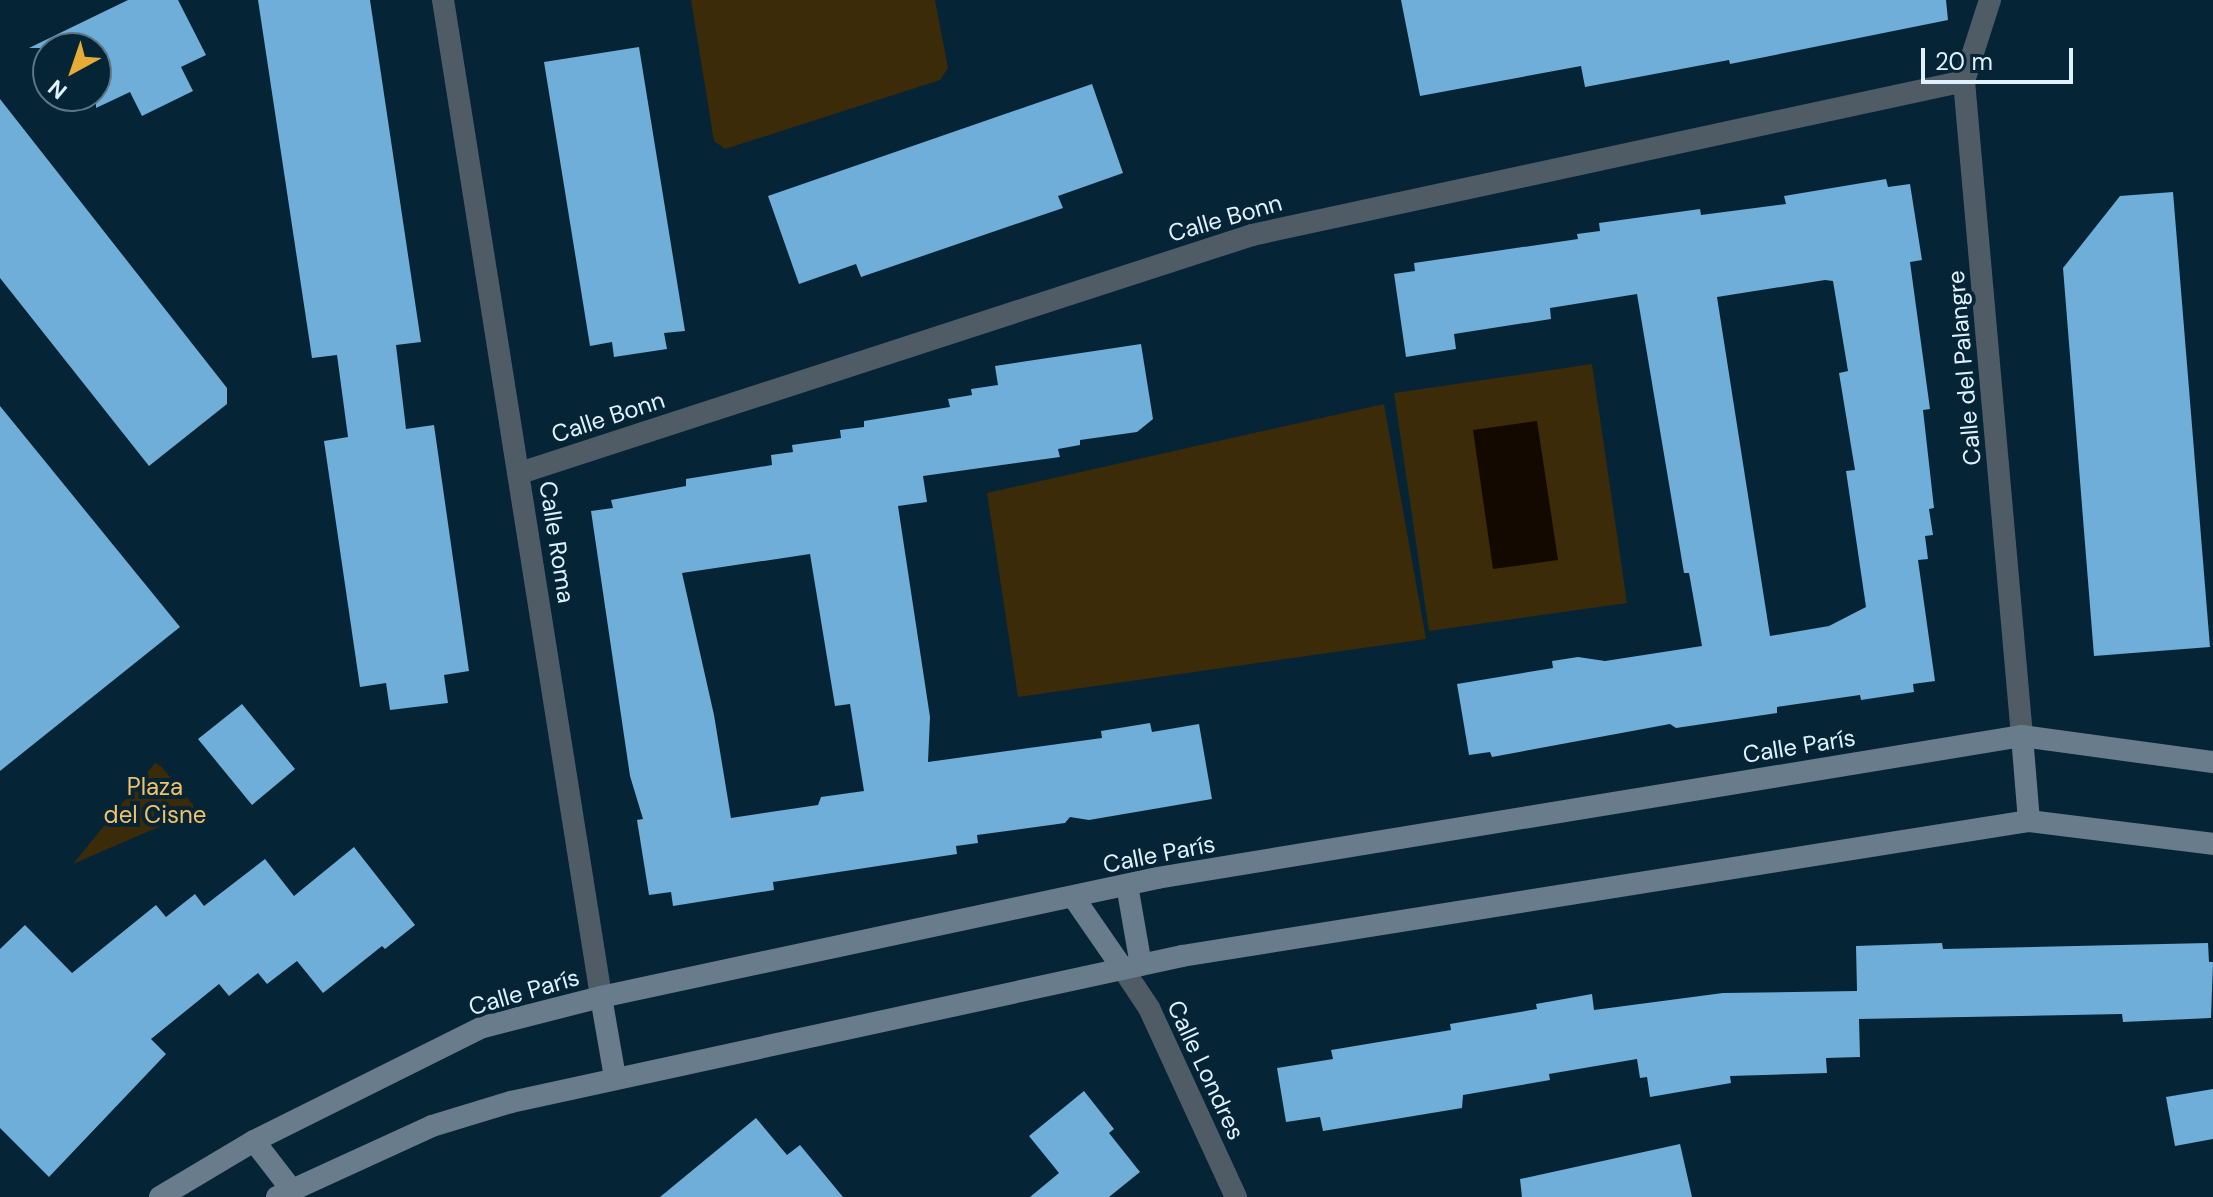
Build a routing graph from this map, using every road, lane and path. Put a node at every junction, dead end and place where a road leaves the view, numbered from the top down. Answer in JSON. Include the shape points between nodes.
{"nodes":[{"id":1,"x":443,"y":0,"type":"edge"},
{"id":2,"x":1990,"y":0,"type":"edge"},
{"id":3,"x":1964,"y":81,"type":"junction"},
{"id":4,"x":520,"y":473,"type":"junction"},
{"id":5,"x":2022,"y":736,"type":"junction"},
{"id":6,"x":2213,"y":762,"type":"edge"},
{"id":7,"x":2029,"y":821,"type":"junction"},
{"id":8,"x":2213,"y":844,"type":"edge"},
{"id":9,"x":1127,"y":885,"type":"junction"},
{"id":10,"x":1074,"y":898,"type":"junction"},
{"id":11,"x":1132,"y":967,"type":"junction"},
{"id":12,"x":601,"y":997,"type":"junction"},
{"id":13,"x":615,"y":1077,"type":"junction"},
{"id":14,"x":254,"y":1141,"type":"junction"},
{"id":15,"x":288,"y":1194,"type":"edge"},
{"id":16,"x":160,"y":1197,"type":"edge"},
{"id":17,"x":1236,"y":1197,"type":"edge"}],
"edges":[{"from":1,"to":4,"type":"street","name":"Calle Roma"},
{"from":2,"to":3,"type":"street","name":"Calle del Palangre"},
{"from":3,"to":4,"type":"street","name":"Calle Bonn","via":[[1252,235]]},
{"from":3,"to":5,"type":"street","name":"Calle del Palangre"},
{"from":4,"to":12,"type":"street","name":"Calle Roma"},
{"from":5,"to":6,"type":"main road","name":"Calle París"},
{"from":5,"to":7,"type":"main road"},
{"from":5,"to":9,"type":"main road","name":"Calle París"},
{"from":7,"to":8,"type":"main road"},
{"from":7,"to":11,"type":"main road"},
{"from":9,"to":10,"type":"main road","name":"Calle París"},
{"from":9,"to":11,"type":"main road"},
{"from":10,"to":11,"type":"main road"},
{"from":10,"to":12,"type":"main road","name":"Calle París"},
{"from":11,"to":13,"type":"main road"},
{"from":11,"to":17,"type":"street","name":"Calle Londres"},
{"from":12,"to":13,"type":"main road"},
{"from":12,"to":14,"type":"main road","name":"Calle París","via":[[483,1027]]},
{"from":13,"to":15,"type":"main road","via":[[432,1126]]},
{"from":14,"to":15,"type":"main road"},
{"from":14,"to":16,"type":"main road","name":"Calle París"}]}
